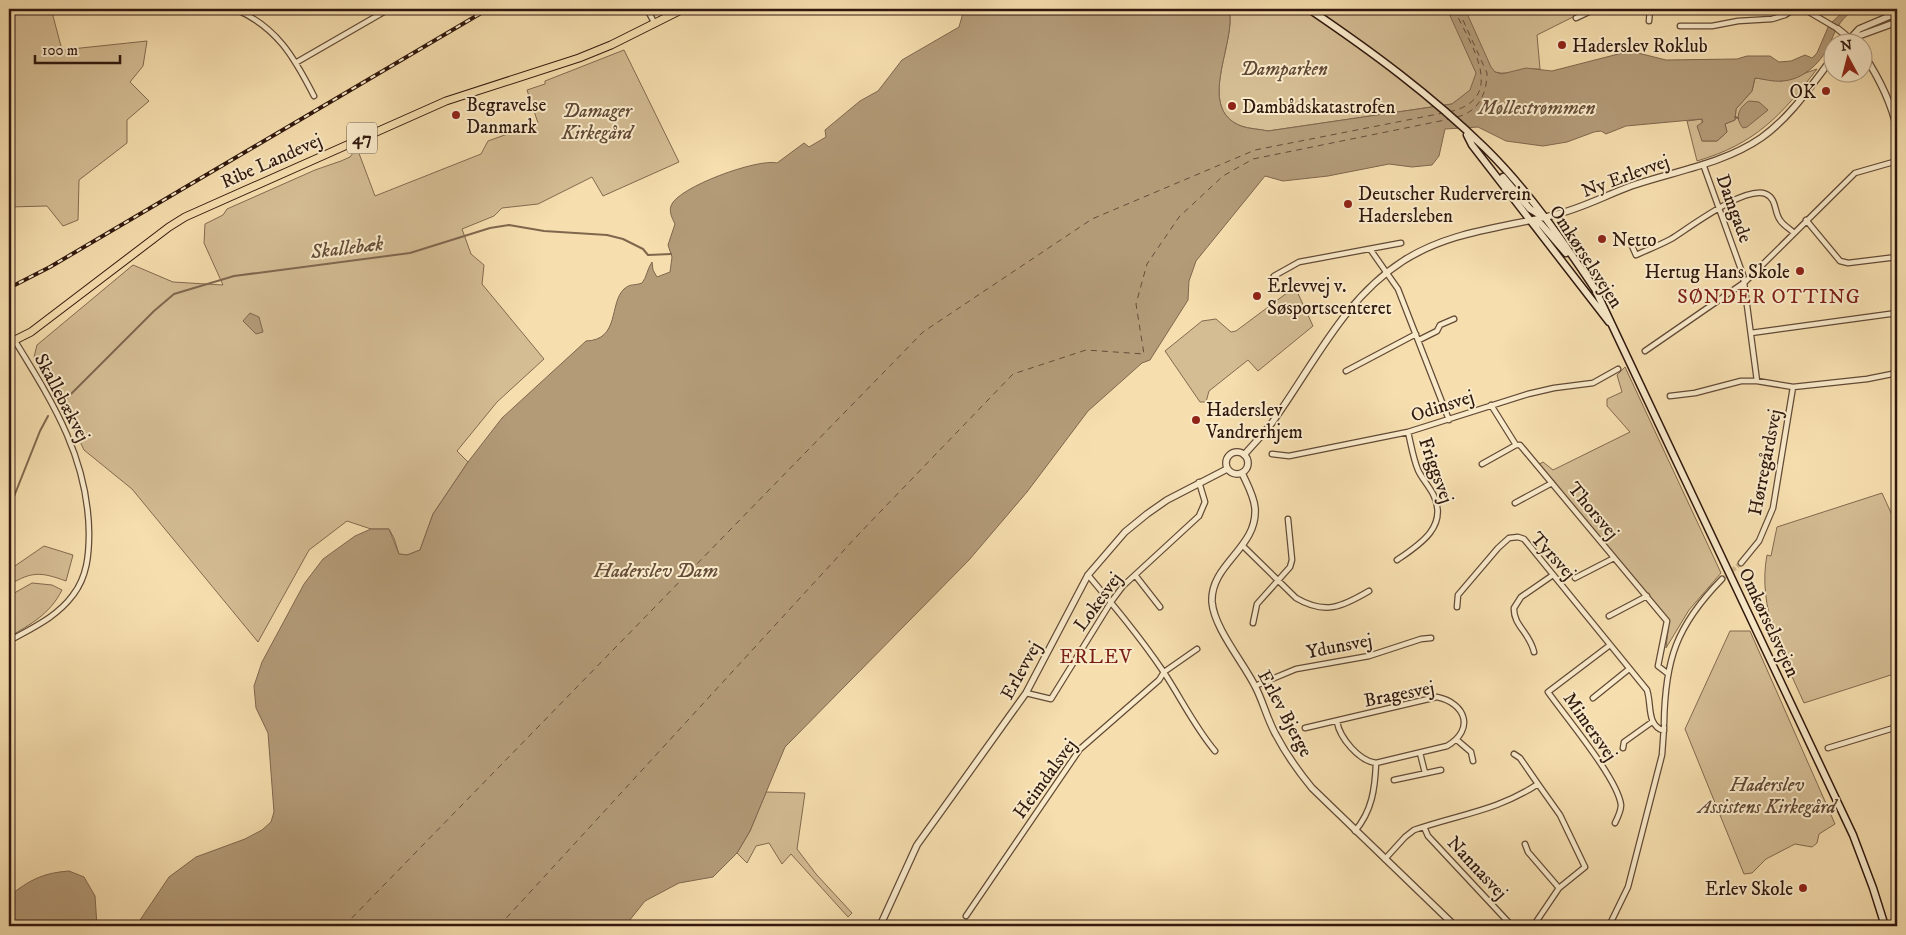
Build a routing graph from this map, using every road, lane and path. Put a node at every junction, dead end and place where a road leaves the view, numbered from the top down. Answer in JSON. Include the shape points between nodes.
{"nodes":[{"id":1,"x":72,"y":9,"type":"edge"},
{"id":2,"x":235,"y":9,"type":"edge"},
{"id":3,"x":389,"y":9,"type":"edge"},
{"id":4,"x":647,"y":9,"type":"edge"},
{"id":5,"x":684,"y":9,"type":"edge"},
{"id":6,"x":1309,"y":9,"type":"edge"},
{"id":7,"x":1594,"y":9,"type":"edge"},
{"id":8,"x":1650,"y":9,"type":"edge"},
{"id":9,"x":1794,"y":9,"type":"edge"},
{"id":10,"x":1808,"y":10,"type":"edge"},
{"id":11,"x":60,"y":11,"type":"dead end"},
{"id":12,"x":1897,"y":13,"type":"edge"},
{"id":13,"x":1576,"y":18,"type":"dead end"},
{"id":14,"x":1649,"y":21,"type":"dead end"},
{"id":15,"x":1897,"y":22,"type":"edge"},
{"id":16,"x":655,"y":24,"type":"junction"},
{"id":17,"x":1680,"y":26,"type":"dead end"},
{"id":18,"x":1838,"y":29,"type":"joint"},
{"id":19,"x":1841,"y":32,"type":"edge"},
{"id":20,"x":1857,"y":32,"type":"edge"},
{"id":21,"x":1873,"y":32,"type":"edge"},
{"id":22,"x":296,"y":62,"type":"junction"},
{"id":23,"x":1824,"y":68,"type":"edge"},
{"id":24,"x":1874,"y":70,"type":"edge"},
{"id":25,"x":314,"y":96,"type":"dead end"},
{"id":26,"x":1897,"y":129,"type":"edge"},
{"id":27,"x":1466,"y":132,"type":"junction"},
{"id":28,"x":1897,"y":161,"type":"edge"},
{"id":29,"x":1703,"y":164,"type":"junction"},
{"id":30,"x":1495,"y":174,"type":"junction"},
{"id":31,"x":1719,"y":208,"type":"junction"},
{"id":32,"x":1545,"y":217,"type":"junction"},
{"id":33,"x":1532,"y":220,"type":"junction"},
{"id":34,"x":1806,"y":220,"type":"junction"},
{"id":35,"x":1794,"y":233,"type":"junction"},
{"id":36,"x":1401,"y":243,"type":"dead end"},
{"id":37,"x":1632,"y":246,"type":"dead end"},
{"id":38,"x":1370,"y":249,"type":"junction"},
{"id":39,"x":1897,"y":257,"type":"edge"},
{"id":40,"x":1578,"y":263,"type":"junction"},
{"id":41,"x":1387,"y":271,"type":"junction"},
{"id":42,"x":1274,"y":276,"type":"dead end"},
{"id":43,"x":1745,"y":282,"type":"junction"},
{"id":44,"x":1897,"y":313,"type":"edge"},
{"id":45,"x":1454,"y":319,"type":"dead end"},
{"id":46,"x":1750,"y":332,"type":"junction"},
{"id":47,"x":1416,"y":334,"type":"junction"},
{"id":48,"x":1618,"y":334,"type":"junction"},
{"id":49,"x":1419,"y":340,"type":"junction"},
{"id":50,"x":12,"y":342,"type":"edge"},
{"id":51,"x":1645,"y":351,"type":"dead end"},
{"id":52,"x":1618,"y":369,"type":"dead end"},
{"id":53,"x":1346,"y":371,"type":"dead end"},
{"id":54,"x":1897,"y":373,"type":"edge"},
{"id":55,"x":1757,"y":381,"type":"junction"},
{"id":56,"x":1794,"y":388,"type":"junction"},
{"id":57,"x":1670,"y":396,"type":"dead end"},
{"id":58,"x":1491,"y":405,"type":"junction"},
{"id":59,"x":1449,"y":420,"type":"junction"},
{"id":60,"x":1408,"y":432,"type":"junction"},
{"id":61,"x":1516,"y":445,"type":"junction"},
{"id":62,"x":1272,"y":454,"type":"dead end"},
{"id":63,"x":1244,"y":455,"type":"junction"},
{"id":64,"x":1482,"y":464,"type":"dead end"},
{"id":65,"x":1227,"y":468,"type":"junction"},
{"id":66,"x":1242,"y":473,"type":"junction"},
{"id":67,"x":1199,"y":482,"type":"junction"},
{"id":68,"x":1552,"y":483,"type":"junction"},
{"id":69,"x":1515,"y":503,"type":"dead end"},
{"id":70,"x":1288,"y":519,"type":"dead end"},
{"id":71,"x":1243,"y":546,"type":"junction"},
{"id":72,"x":1614,"y":558,"type":"junction"},
{"id":73,"x":1397,"y":560,"type":"dead end"},
{"id":74,"x":1741,"y":563,"type":"tunnel mouth"},
{"id":75,"x":1088,"y":574,"type":"junction"},
{"id":76,"x":1135,"y":575,"type":"junction"},
{"id":77,"x":1553,"y":575,"type":"junction"},
{"id":78,"x":1575,"y":578,"type":"dead end"},
{"id":79,"x":1722,"y":579,"type":"tunnel mouth"},
{"id":80,"x":1279,"y":583,"type":"junction"},
{"id":81,"x":1369,"y":591,"type":"dead end"},
{"id":82,"x":1647,"y":596,"type":"junction"},
{"id":83,"x":1110,"y":602,"type":"junction"},
{"id":84,"x":1160,"y":607,"type":"dead end"},
{"id":85,"x":1457,"y":607,"type":"dead end"},
{"id":86,"x":1609,"y":616,"type":"dead end"},
{"id":87,"x":1253,"y":623,"type":"dead end"},
{"id":88,"x":1430,"y":638,"type":"dead end"},
{"id":89,"x":9,"y":641,"type":"edge"},
{"id":90,"x":1610,"y":645,"type":"junction"},
{"id":91,"x":1197,"y":648,"type":"dead end"},
{"id":92,"x":1534,"y":652,"type":"dead end"},
{"id":93,"x":1630,"y":669,"type":"junction"},
{"id":94,"x":1164,"y":672,"type":"junction"},
{"id":95,"x":1667,"y":672,"type":"junction"},
{"id":96,"x":1255,"y":686,"type":"junction"},
{"id":97,"x":1026,"y":693,"type":"junction"},
{"id":98,"x":1593,"y":698,"type":"dead end"},
{"id":99,"x":1337,"y":722,"type":"junction"},
{"id":100,"x":1652,"y":722,"type":"junction"},
{"id":101,"x":1664,"y":727,"type":"junction"},
{"id":102,"x":1897,"y":727,"type":"edge"},
{"id":103,"x":1305,"y":728,"type":"dead end"},
{"id":104,"x":1457,"y":740,"type":"junction"},
{"id":105,"x":1623,"y":748,"type":"dead end"},
{"id":106,"x":1828,"y":748,"type":"dead end"},
{"id":107,"x":1215,"y":751,"type":"dead end"},
{"id":108,"x":1420,"y":753,"type":"junction"},
{"id":109,"x":1514,"y":754,"type":"dead end"},
{"id":110,"x":1474,"y":761,"type":"dead end"},
{"id":111,"x":1376,"y":764,"type":"junction"},
{"id":112,"x":1441,"y":770,"type":"dead end"},
{"id":113,"x":1425,"y":773,"type":"junction"},
{"id":114,"x":1394,"y":780,"type":"dead end"},
{"id":115,"x":1538,"y":784,"type":"junction"},
{"id":116,"x":1615,"y":823,"type":"dead end"},
{"id":117,"x":1424,"y":827,"type":"junction"},
{"id":118,"x":1355,"y":831,"type":"junction"},
{"id":119,"x":1525,"y":844,"type":"dead end"},
{"id":120,"x":1385,"y":859,"type":"junction"},
{"id":121,"x":1559,"y":888,"type":"junction"},
{"id":122,"x":966,"y":916,"type":"dead end"},
{"id":123,"x":880,"y":926,"type":"edge"},
{"id":124,"x":1455,"y":926,"type":"edge"},
{"id":125,"x":1512,"y":926,"type":"edge"},
{"id":126,"x":1531,"y":926,"type":"edge"},
{"id":127,"x":1609,"y":926,"type":"edge"},
{"id":128,"x":1885,"y":926,"type":"edge"}],
"edges":[{"from":1,"to":11,"type":"street"},
{"from":2,"to":22,"type":"street","via":[[268,30]]},
{"from":3,"to":22,"type":"street"},
{"from":4,"to":16,"type":"street"},
{"from":5,"to":16,"type":"main road","name":"Ribe Landevej","number":"47"},
{"from":6,"to":27,"type":"main road","name":"Omkørselsvejen","via":[[1373,52],[1437,103]]},
{"from":7,"to":13,"type":"street"},
{"from":8,"to":14,"type":"street"},
{"from":9,"to":17,"type":"street","via":[[1785,16],[1772,19]]},
{"from":10,"to":18,"type":"street"},
{"from":12,"to":20,"type":"street"},
{"from":15,"to":21,"type":"street"},
{"from":16,"to":50,"type":"main road","name":"Ribe Landevej","number":"47","via":[[580,58],[446,102],[191,214],[169,227],[45,322]]},
{"from":18,"to":19,"type":"street"},
{"from":22,"to":25,"type":"street"},
{"from":23,"to":29,"type":"street","name":"Ny Erlevvej","via":[[1794,106],[1762,137],[1726,157]]},
{"from":24,"to":26,"type":"street","via":[[1890,101]]},
{"from":27,"to":30,"type":"main road","name":"Omkørselsvejen"},
{"from":27,"to":32,"type":"main road","name":"Omkørselsvejen","via":[[1505,170]]},
{"from":28,"to":34,"type":"street","via":[[1855,173]]},
{"from":29,"to":31,"type":"street","name":"Damgade"},
{"from":29,"to":32,"type":"street","name":"Ny Erlevvej","via":[[1632,186],[1572,211]]},
{"from":30,"to":32,"type":"main road","via":[[1502,177],[1530,209]]},
{"from":30,"to":33,"type":"main road","name":"Omkørselsvejen"},
{"from":31,"to":35,"type":"street","via":[[1751,194],[1766,194],[1776,205],[1780,221]]},
{"from":31,"to":37,"type":"street","via":[[1669,240],[1636,255]]},
{"from":31,"to":43,"type":"street","name":"Damgade"},
{"from":32,"to":33,"type":"street","name":"Ny Erlevvej"},
{"from":32,"to":40,"type":"main road","name":"Omkørselsvejen"},
{"from":33,"to":40,"type":"main road","via":[[1541,224],[1570,259]]},
{"from":33,"to":41,"type":"street","name":"Ny Erlevvej","via":[[1444,241]]},
{"from":33,"to":48,"type":"main road","name":"Omkørselsvejen"},
{"from":34,"to":35,"type":"street"},
{"from":34,"to":39,"type":"street","via":[[1840,261],[1848,263]]},
{"from":35,"to":43,"type":"street"},
{"from":36,"to":38,"type":"street"},
{"from":38,"to":41,"type":"street"},
{"from":38,"to":42,"type":"street","via":[[1298,262]]},
{"from":40,"to":48,"type":"main road","name":"Omkørselsvejen"},
{"from":41,"to":47,"type":"street"},
{"from":41,"to":63,"type":"street","name":"Ny Erlevvej","via":[[1352,305],[1275,420]]},
{"from":43,"to":46,"type":"street","name":"Damgade"},
{"from":43,"to":51,"type":"street"},
{"from":44,"to":46,"type":"street"},
{"from":45,"to":49,"type":"street"},
{"from":46,"to":55,"type":"street","name":"Damgade"},
{"from":47,"to":49,"type":"street"},
{"from":47,"to":53,"type":"street"},
{"from":48,"to":128,"type":"main road","name":"Omkørselsvejen","via":[[1854,835]]},
{"from":49,"to":59,"type":"street"},
{"from":50,"to":89,"type":"street","name":"Skallebækvej","via":[[58,412],[76,454],[89,519],[89,547],[87,567],[75,594],[56,614]]},
{"from":52,"to":58,"type":"street","name":"Odinsvej","via":[[1593,383],[1554,388]]},
{"from":54,"to":56,"type":"street"},
{"from":55,"to":56,"type":"street"},
{"from":55,"to":57,"type":"street","via":[[1741,381]]},
{"from":56,"to":74,"type":"street","name":"Hørregårdsvej","via":[[1773,508],[1759,541]]},
{"from":58,"to":59,"type":"street","name":"Odinsvej"},
{"from":58,"to":61,"type":"street","name":"Thorsvej"},
{"from":59,"to":60,"type":"street","name":"Odinsvej"},
{"from":60,"to":62,"type":"street","name":"Odinsvej","via":[[1289,456]]},
{"from":60,"to":73,"type":"street","name":"Friggsvej","via":[[1417,468],[1433,493],[1437,515],[1424,542]]},
{"from":61,"to":64,"type":"street"},
{"from":61,"to":68,"type":"street","name":"Thorsvej","via":[[1520,445]]},
{"from":63,"to":65,"type":"street","via":[[1238,452],[1231,454],[1226,459]]},
{"from":63,"to":66,"type":"street","via":[[1248,464]]},
{"from":65,"to":66,"type":"street","via":[[1235,474]]},
{"from":65,"to":67,"type":"street","name":"Erlevvej"},
{"from":66,"to":71,"type":"street","name":"Erlev Bjerge","via":[[1255,507],[1252,531]]},
{"from":67,"to":75,"type":"street","name":"Erlevvej","via":[[1167,500],[1125,532]]},
{"from":67,"to":76,"type":"street","name":"Lokesvej","via":[[1205,502],[1199,516]]},
{"from":68,"to":69,"type":"street","name":"Thorsvej"},
{"from":68,"to":72,"type":"street","name":"Thorsvej"},
{"from":70,"to":80,"type":"street","via":[[1292,560]]},
{"from":71,"to":80,"type":"street"},
{"from":71,"to":96,"type":"street","name":"Erlev Bjerge","via":[[1222,571],[1214,586],[1212,601],[1216,619]]},
{"from":72,"to":78,"type":"street","name":"Thorsvej"},
{"from":72,"to":82,"type":"street","name":"Thorsvej"},
{"from":75,"to":83,"type":"street"},
{"from":75,"to":97,"type":"street","name":"Erlevvej"},
{"from":76,"to":83,"type":"street","name":"Lokesvej"},
{"from":76,"to":84,"type":"street","name":"Lokesvej"},
{"from":77,"to":85,"type":"street","name":"Tyrsvej","via":[[1524,539],[1513,537],[1498,548],[1458,595]]},
{"from":77,"to":90,"type":"street","name":"Tyrsvej"},
{"from":77,"to":92,"type":"street","via":[[1521,597],[1514,608],[1516,622],[1529,636]]},
{"from":79,"to":95,"type":"street","via":[[1708,593],[1686,626]]},
{"from":80,"to":81,"type":"street","via":[[1296,598],[1317,607],[1338,607]]},
{"from":80,"to":87,"type":"street","via":[[1257,604]]},
{"from":82,"to":86,"type":"street"},
{"from":82,"to":95,"type":"street","name":"Thorsvej","via":[[1667,621],[1658,666]]},
{"from":83,"to":94,"type":"street"},
{"from":83,"to":97,"type":"street","name":"Lokesvej","via":[[1052,699]]},
{"from":88,"to":96,"type":"street","name":"Ydunsvej","via":[[1368,656],[1296,669]]},
{"from":90,"to":93,"type":"street"},
{"from":90,"to":116,"type":"street","name":"Mimersvej","via":[[1548,692],[1604,769],[1620,798],[1621,808]]},
{"from":91,"to":94,"type":"street","name":"Heimdalsvej"},
{"from":93,"to":98,"type":"street","name":"Mimersvej"},
{"from":93,"to":100,"type":"street","via":[[1647,690]]},
{"from":94,"to":107,"type":"street","via":[[1200,734]]},
{"from":94,"to":122,"type":"street","name":"Heimdalsvej","via":[[1160,680],[1080,749]]},
{"from":95,"to":101,"type":"street"},
{"from":96,"to":118,"type":"street","name":"Erlev Bjerge","via":[[1275,733],[1292,762],[1312,788]]},
{"from":97,"to":123,"type":"street","name":"Erlevvej","via":[[917,845]]},
{"from":99,"to":103,"type":"street","name":"Bragesvej"},
{"from":99,"to":104,"type":"street","name":"Bragesvej","via":[[1436,697],[1455,703],[1461,710],[1463,731]]},
{"from":99,"to":111,"type":"street","via":[[1350,746]]},
{"from":100,"to":101,"type":"street","via":[[1658,729]]},
{"from":100,"to":105,"type":"street","name":"Mimersvej","via":[[1624,742]]},
{"from":101,"to":127,"type":"street","via":[[1662,755],[1628,887]]},
{"from":102,"to":106,"type":"street"},
{"from":104,"to":108,"type":"street"},
{"from":104,"to":110,"type":"street","via":[[1471,752]]},
{"from":108,"to":111,"type":"street"},
{"from":108,"to":113,"type":"street"},
{"from":109,"to":115,"type":"street"},
{"from":111,"to":118,"type":"street","via":[[1375,790],[1363,822]]},
{"from":112,"to":113,"type":"street"},
{"from":113,"to":114,"type":"street"},
{"from":115,"to":117,"type":"street","name":"Nannasvej","via":[[1491,809]]},
{"from":115,"to":121,"type":"street","via":[[1560,815],[1585,867]]},
{"from":117,"to":120,"type":"street","name":"Nannasvej","via":[[1404,837]]},
{"from":117,"to":125,"type":"street","name":"Nannasvej","via":[[1428,836]]},
{"from":118,"to":120,"type":"street","name":"Erlev Bjerge"},
{"from":119,"to":121,"type":"street","via":[[1528,852]]},
{"from":120,"to":124,"type":"street","name":"Erlev Bjerge"},
{"from":121,"to":126,"type":"street"}]}
